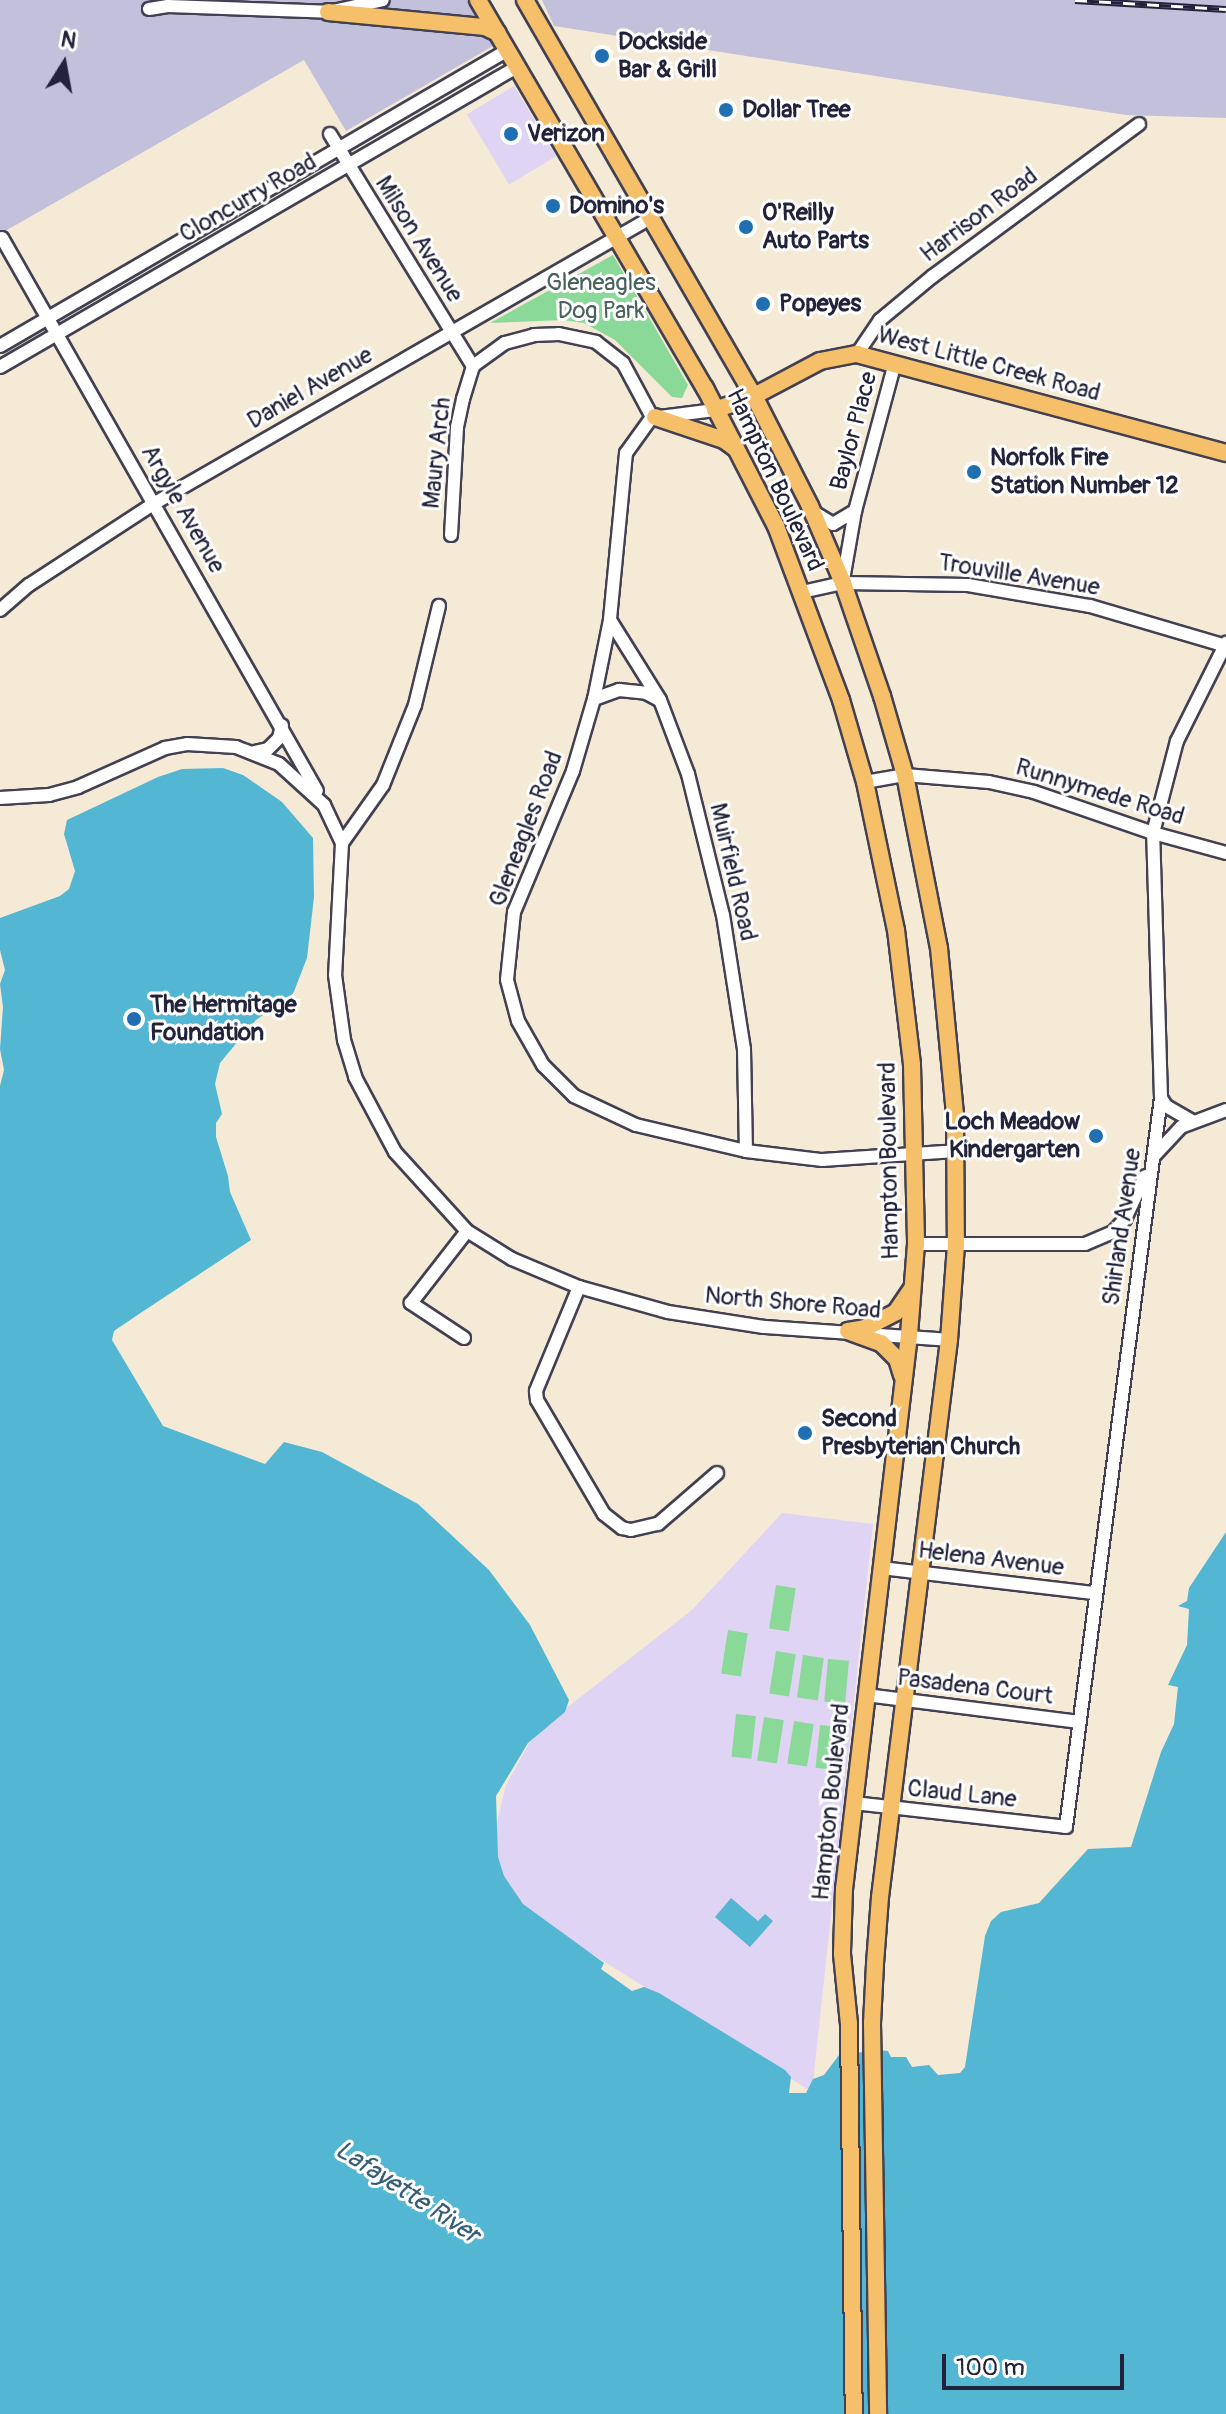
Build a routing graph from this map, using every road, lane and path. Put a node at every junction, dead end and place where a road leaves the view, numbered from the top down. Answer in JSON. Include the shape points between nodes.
{"nodes":[{"id":1,"x":383,"y":0,"type":"edge"},
{"id":2,"x":478,"y":0,"type":"edge"},
{"id":3,"x":525,"y":0,"type":"edge"},
{"id":4,"x":536,"y":0,"type":"edge"},
{"id":5,"x":149,"y":9,"type":"dead end"},
{"id":6,"x":328,"y":12,"type":"junction"},
{"id":7,"x":498,"y":33,"type":"junction"},
{"id":8,"x":508,"y":50,"type":"junction"},
{"id":9,"x":517,"y":67,"type":"junction"},
{"id":10,"x":1139,"y":124,"type":"dead end"},
{"id":11,"x":330,"y":134,"type":"dead end"},
{"id":12,"x":337,"y":148,"type":"junction"},
{"id":13,"x":616,"y":156,"type":"junction"},
{"id":14,"x":348,"y":166,"type":"junction"},
{"id":15,"x":652,"y":217,"type":"junction"},
{"id":16,"x":617,"y":237,"type":"junction"},
{"id":17,"x":2,"y":238,"type":"edge"},
{"id":18,"x":48,"y":316,"type":"junction"},
{"id":19,"x":56,"y":332,"type":"junction"},
{"id":20,"x":450,"y":332,"type":"junction"},
{"id":21,"x":0,"y":346,"type":"edge"},
{"id":22,"x":857,"y":354,"type":"junction"},
{"id":23,"x":895,"y":363,"type":"junction"},
{"id":24,"x":473,"y":366,"type":"junction"},
{"id":25,"x":0,"y":367,"type":"edge"},
{"id":26,"x":754,"y":396,"type":"junction"},
{"id":27,"x":715,"y":410,"type":"junction"},
{"id":28,"x":654,"y":417,"type":"junction"},
{"id":29,"x":739,"y":452,"type":"junction"},
{"id":30,"x":1226,"y":453,"type":"edge"},
{"id":31,"x":155,"y":503,"type":"junction"},
{"id":32,"x":810,"y":506,"type":"junction"},
{"id":33,"x":855,"y":511,"type":"junction"},
{"id":34,"x":451,"y":535,"type":"dead end"},
{"id":35,"x":843,"y":583,"type":"junction"},
{"id":36,"x":802,"y":592,"type":"junction"},
{"id":37,"x":439,"y":606,"type":"dead end"},
{"id":38,"x":0,"y":610,"type":"edge"},
{"id":39,"x":610,"y":620,"type":"junction"},
{"id":40,"x":1226,"y":645,"type":"edge"},
{"id":41,"x":594,"y":699,"type":"junction"},
{"id":42,"x":660,"y":700,"type":"junction"},
{"id":43,"x":282,"y":725,"type":"junction"},
{"id":44,"x":254,"y":752,"type":"junction"},
{"id":45,"x":905,"y":775,"type":"junction"},
{"id":46,"x":865,"y":782,"type":"junction"},
{"id":47,"x":0,"y":798,"type":"edge"},
{"id":48,"x":324,"y":805,"type":"junction"},
{"id":49,"x":1153,"y":833,"type":"junction"},
{"id":50,"x":342,"y":843,"type":"junction"},
{"id":51,"x":1226,"y":853,"type":"edge"},
{"id":52,"x":1161,"y":1098,"type":"junction"},
{"id":53,"x":1226,"y":1110,"type":"edge"},
{"id":54,"x":1192,"y":1121,"type":"junction"},
{"id":55,"x":746,"y":1151,"type":"junction"},
{"id":56,"x":956,"y":1151,"type":"junction"},
{"id":57,"x":916,"y":1155,"type":"junction"},
{"id":58,"x":1153,"y":1157,"type":"junction"},
{"id":59,"x":467,"y":1231,"type":"junction"},
{"id":60,"x":916,"y":1244,"type":"junction"},
{"id":61,"x":956,"y":1245,"type":"junction"},
{"id":62,"x":914,"y":1281,"type":"junction"},
{"id":63,"x":579,"y":1287,"type":"junction"},
{"id":64,"x":848,"y":1331,"type":"junction"},
{"id":65,"x":909,"y":1335,"type":"junction"},
{"id":66,"x":464,"y":1338,"type":"dead end"},
{"id":67,"x":949,"y":1340,"type":"junction"},
{"id":68,"x":904,"y":1381,"type":"junction"},
{"id":69,"x":717,"y":1473,"type":"dead end"},
{"id":70,"x":881,"y":1568,"type":"junction"},
{"id":71,"x":921,"y":1573,"type":"junction"},
{"id":72,"x":1094,"y":1593,"type":"junction"},
{"id":73,"x":866,"y":1695,"type":"junction"},
{"id":74,"x":905,"y":1701,"type":"junction"},
{"id":75,"x":1079,"y":1722,"type":"junction"},
{"id":76,"x":853,"y":1803,"type":"junction"},
{"id":77,"x":892,"y":1808,"type":"junction"},
{"id":78,"x":1066,"y":1827,"type":"joint"},
{"id":79,"x":854,"y":2414,"type":"edge"},
{"id":80,"x":878,"y":2414,"type":"edge"}],
"edges":[{"from":1,"to":6,"type":"street"},
{"from":2,"to":7,"type":"main road","name":"Hampton Boulevard"},
{"from":3,"to":13,"type":"main road","name":"Hampton Boulevard"},
{"from":4,"to":13,"type":"main road","via":[[607,125]]},
{"from":5,"to":6,"type":"street"},
{"from":6,"to":7,"type":"main road","via":[[485,27]]},
{"from":7,"to":8,"type":"main road","name":"Hampton Boulevard"},
{"from":8,"to":9,"type":"main road","name":"Hampton Boulevard"},
{"from":8,"to":12,"type":"street","name":"Cloncurry Road"},
{"from":9,"to":14,"type":"street","name":"Cloncurry Road"},
{"from":9,"to":16,"type":"main road","name":"Hampton Boulevard"},
{"from":10,"to":22,"type":"street","name":"Harrison Road","via":[[933,276],[880,320]]},
{"from":11,"to":12,"type":"street","name":"Milson Avenue"},
{"from":12,"to":14,"type":"street","name":"Milson Avenue"},
{"from":12,"to":18,"type":"street","name":"Cloncurry Road"},
{"from":13,"to":15,"type":"main road","name":"Hampton Boulevard"},
{"from":14,"to":19,"type":"street","name":"Cloncurry Road"},
{"from":14,"to":20,"type":"street","name":"Milson Avenue"},
{"from":15,"to":16,"type":"street","name":"Daniel Avenue"},
{"from":15,"to":26,"type":"main road","name":"Hampton Boulevard"},
{"from":16,"to":20,"type":"street","name":"Daniel Avenue"},
{"from":16,"to":27,"type":"main road","name":"Hampton Boulevard"},
{"from":17,"to":18,"type":"street","name":"Argyle Avenue"},
{"from":18,"to":19,"type":"street","name":"Argyle Avenue"},
{"from":18,"to":21,"type":"street","name":"Cloncurry Road"},
{"from":19,"to":25,"type":"street","name":"Cloncurry Road"},
{"from":19,"to":31,"type":"street","name":"Argyle Avenue"},
{"from":20,"to":24,"type":"street","name":"Milson Avenue"},
{"from":20,"to":31,"type":"street","name":"Daniel Avenue"},
{"from":22,"to":23,"type":"main road","name":"West Little Creek Road"},
{"from":22,"to":26,"type":"main road","name":"West Little Creek Road","via":[[820,361]]},
{"from":23,"to":30,"type":"main road","name":"West Little Creek Road"},
{"from":23,"to":33,"type":"street","name":"Baylor Place"},
{"from":24,"to":28,"type":"street","via":[[505,343],[534,335],[596,342],[623,363]]},
{"from":24,"to":34,"type":"street","name":"Maury Arch","via":[[457,427]]},
{"from":26,"to":27,"type":"main road","name":"West Little Creek Road"},
{"from":26,"to":32,"type":"main road","name":"Hampton Boulevard"},
{"from":27,"to":28,"type":"street","name":"West Little Creek Road"},
{"from":27,"to":29,"type":"main road","name":"Hampton Boulevard"},
{"from":28,"to":29,"type":"main road","via":[[724,440]]},
{"from":28,"to":39,"type":"street","name":"Gleneagles Road","via":[[626,453]]},
{"from":29,"to":36,"type":"main road","name":"Hampton Boulevard"},
{"from":31,"to":38,"type":"street","name":"Daniel Avenue","via":[[29,585]]},
{"from":31,"to":43,"type":"street","name":"Argyle Avenue"},
{"from":32,"to":33,"type":"street","name":"Baylor Place","via":[[833,524]]},
{"from":32,"to":35,"type":"main road","name":"Hampton Boulevard"},
{"from":33,"to":35,"type":"street","name":"Baylor Place"},
{"from":35,"to":36,"type":"street","name":"Trouville Avenue"},
{"from":35,"to":40,"type":"street","name":"Trouville Avenue","via":[[925,582],[1002,590],[1090,606]]},
{"from":35,"to":45,"type":"main road","name":"Hampton Boulevard"},
{"from":36,"to":46,"type":"main road","name":"Hampton Boulevard"},
{"from":37,"to":50,"type":"street","via":[[415,705],[383,785]]},
{"from":39,"to":41,"type":"street","name":"Gleneagles Road"},
{"from":39,"to":42,"type":"street","name":"Muirfield Road"},
{"from":40,"to":49,"type":"street","name":"Shirland Avenue","via":[[1177,741]]},
{"from":41,"to":42,"type":"street","via":[[619,690]]},
{"from":41,"to":55,"type":"street","name":"Gleneagles Road","via":[[573,771],[514,912],[507,980],[518,1021],[543,1065],[574,1096],[636,1125]]},
{"from":42,"to":55,"type":"street","name":"Muirfield Road","via":[[688,774],[723,915],[744,1049]]},
{"from":43,"to":44,"type":"street","via":[[268,749]]},
{"from":43,"to":48,"type":"street","name":"Argyle Avenue"},
{"from":44,"to":47,"type":"street","name":"North Shore Road","via":[[187,744],[165,748],[78,787]]},
{"from":44,"to":48,"type":"street","name":"North Shore Road","via":[[298,778]]},
{"from":45,"to":46,"type":"street","name":"Runnymede Road"},
{"from":45,"to":49,"type":"street","name":"Runnymede Road","via":[[989,782],[1034,792]]},
{"from":45,"to":56,"type":"main road","name":"Hampton Boulevard","via":[[939,948]]},
{"from":46,"to":57,"type":"main road","name":"Hampton Boulevard","via":[[902,971]]},
{"from":48,"to":50,"type":"street","name":"North Shore Road"},
{"from":49,"to":51,"type":"street","name":"Runnymede Road"},
{"from":49,"to":52,"type":"street","name":"Shirland Avenue"},
{"from":50,"to":59,"type":"street","name":"North Shore Road","via":[[335,975],[355,1077],[395,1152]]},
{"from":52,"to":54,"type":"street"},
{"from":52,"to":58,"type":"street","name":"Shirland Avenue"},
{"from":53,"to":54,"type":"street"},
{"from":54,"to":58,"type":"street"},
{"from":55,"to":57,"type":"street","name":"Gleneagles Road","via":[[822,1160]]},
{"from":56,"to":57,"type":"street","name":"Gleneagles Road"},
{"from":56,"to":61,"type":"main road","name":"Hampton Boulevard"},
{"from":57,"to":60,"type":"main road","name":"Hampton Boulevard"},
{"from":58,"to":61,"type":"street","via":[[1125,1219],[1097,1241]]},
{"from":58,"to":72,"type":"street","name":"Shirland Avenue"},
{"from":59,"to":63,"type":"street","name":"North Shore Road","via":[[512,1259]]},
{"from":59,"to":66,"type":"street","via":[[411,1303]]},
{"from":60,"to":61,"type":"street"},
{"from":60,"to":62,"type":"main road","name":"Hampton Boulevard"},
{"from":61,"to":67,"type":"main road","name":"Hampton Boulevard"},
{"from":62,"to":64,"type":"main road","via":[[896,1312]]},
{"from":62,"to":65,"type":"main road","name":"Hampton Boulevard"},
{"from":63,"to":64,"type":"street","name":"North Shore Road","via":[[704,1319]]},
{"from":63,"to":69,"type":"street","via":[[536,1391],[604,1514],[622,1528],[658,1524]]},
{"from":64,"to":65,"type":"street","name":"North Shore Road"},
{"from":64,"to":68,"type":"main road","via":[[892,1352]]},
{"from":65,"to":67,"type":"street","name":"North Shore Road"},
{"from":65,"to":68,"type":"main road","name":"Hampton Boulevard"},
{"from":67,"to":71,"type":"main road","name":"Hampton Boulevard"},
{"from":68,"to":70,"type":"main road","name":"Hampton Boulevard"},
{"from":70,"to":71,"type":"street","name":"Helena Avenue"},
{"from":70,"to":73,"type":"main road","name":"Hampton Boulevard"},
{"from":71,"to":72,"type":"street","name":"Helena Avenue"},
{"from":71,"to":74,"type":"main road","name":"Hampton Boulevard"},
{"from":72,"to":75,"type":"street","name":"Shirland Avenue"},
{"from":73,"to":74,"type":"street","name":"Pasadena Court"},
{"from":73,"to":76,"type":"main road","name":"Hampton Boulevard"},
{"from":74,"to":75,"type":"street","name":"Pasadena Court"},
{"from":74,"to":77,"type":"main road","name":"Hampton Boulevard"},
{"from":75,"to":78,"type":"street","name":"Shirland Avenue"},
{"from":76,"to":77,"type":"street","name":"Claud Lane"},
{"from":76,"to":79,"type":"main road","name":"Hampton Boulevard","via":[[843,1941],[849,2024]]},
{"from":77,"to":78,"type":"street","name":"Claud Lane"},
{"from":77,"to":80,"type":"main road","name":"Hampton Boulevard","via":[[872,2023]]}]}
